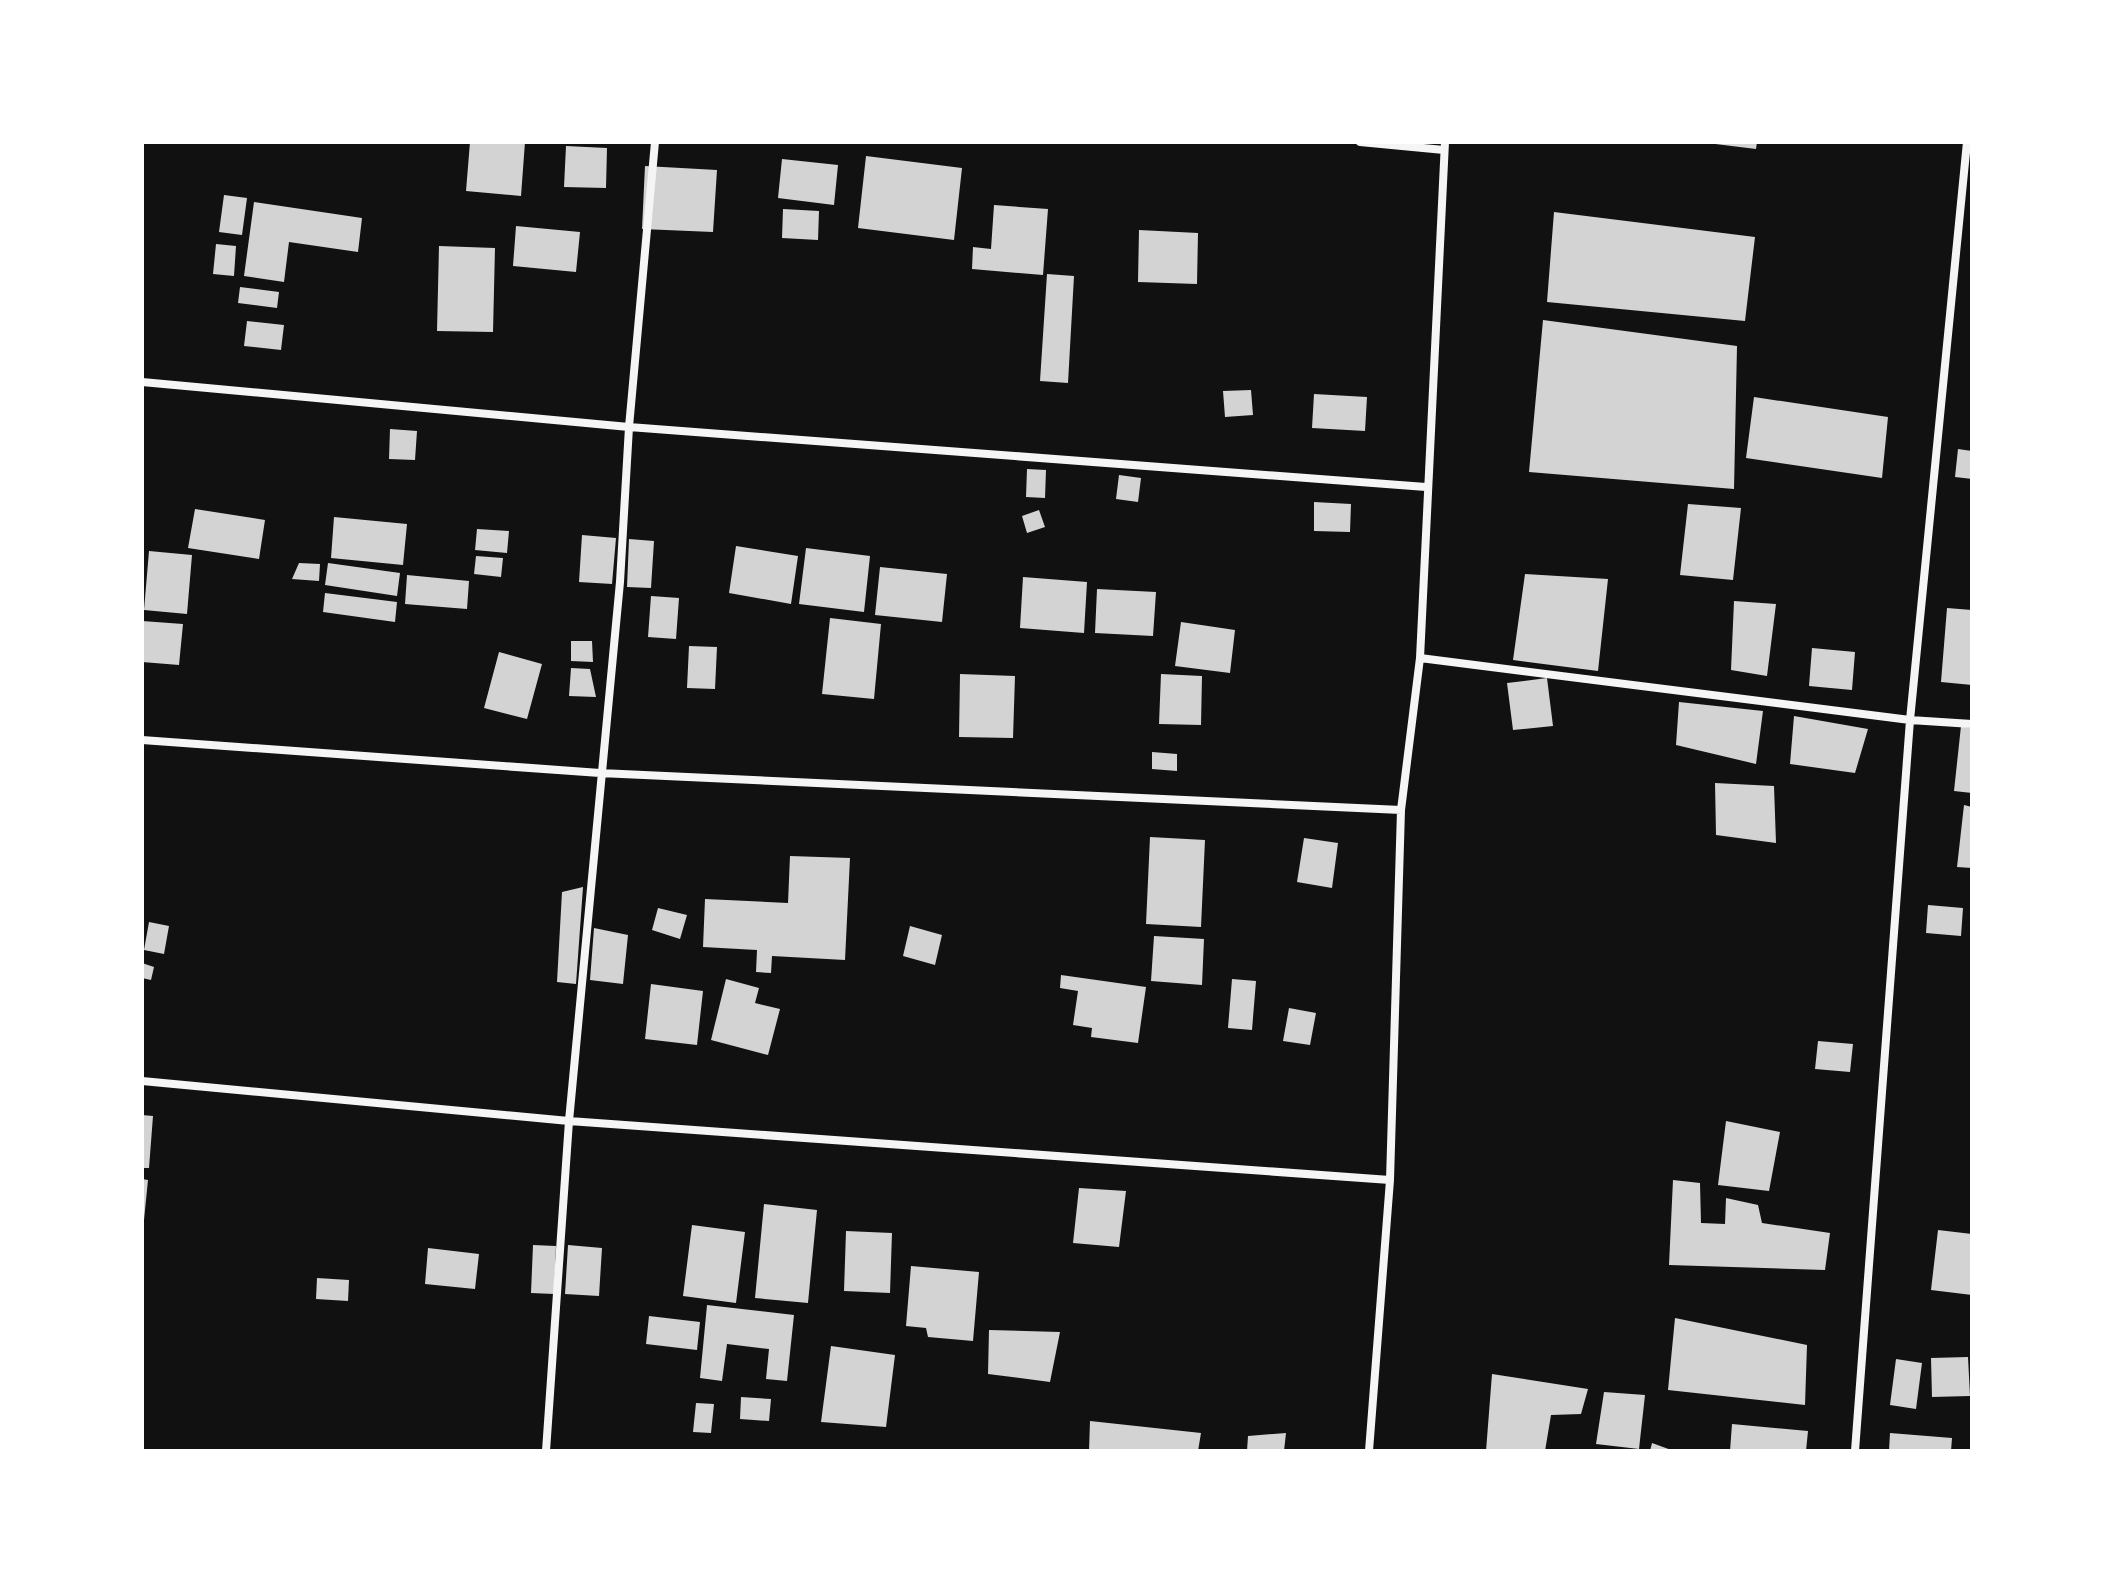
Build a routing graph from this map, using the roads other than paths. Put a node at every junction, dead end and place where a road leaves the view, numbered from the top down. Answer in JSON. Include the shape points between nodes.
{"nodes":[{"id":1,"x":655,"y":142,"type":"edge"},
{"id":2,"x":1360,"y":142,"type":"edge"},
{"id":3,"x":1967,"y":142,"type":"edge"},
{"id":4,"x":1444,"y":146,"type":"edge"},
{"id":5,"x":142,"y":382,"type":"edge"},
{"id":6,"x":629,"y":427,"type":"junction"},
{"id":7,"x":1426,"y":487,"type":"junction"},
{"id":8,"x":1420,"y":658,"type":"junction"},
{"id":9,"x":1910,"y":720,"type":"junction"},
{"id":10,"x":1972,"y":724,"type":"edge"},
{"id":11,"x":142,"y":740,"type":"edge"},
{"id":12,"x":600,"y":773,"type":"junction"},
{"id":13,"x":1401,"y":810,"type":"junction"},
{"id":14,"x":142,"y":1081,"type":"edge"},
{"id":15,"x":569,"y":1121,"type":"junction"},
{"id":16,"x":1390,"y":1180,"type":"junction"},
{"id":17,"x":546,"y":1451,"type":"edge"},
{"id":18,"x":1369,"y":1451,"type":"edge"},
{"id":19,"x":1855,"y":1451,"type":"edge"}],
"edges":[{"from":1,"to":6,"type":"street"},
{"from":2,"to":4,"type":"street"},
{"from":3,"to":9,"type":"street"},
{"from":4,"to":7,"type":"street"},
{"from":5,"to":6,"type":"street"},
{"from":6,"to":7,"type":"street"},
{"from":6,"to":12,"type":"street"},
{"from":7,"to":8,"type":"street"},
{"from":8,"to":9,"type":"street"},
{"from":8,"to":13,"type":"street"},
{"from":9,"to":10,"type":"street"},
{"from":9,"to":19,"type":"street"},
{"from":11,"to":12,"type":"street"},
{"from":12,"to":13,"type":"street"},
{"from":12,"to":15,"type":"street"},
{"from":13,"to":16,"type":"street"},
{"from":14,"to":15,"type":"street"},
{"from":15,"to":16,"type":"street"},
{"from":15,"to":17,"type":"street"},
{"from":16,"to":18,"type":"street"}]}
